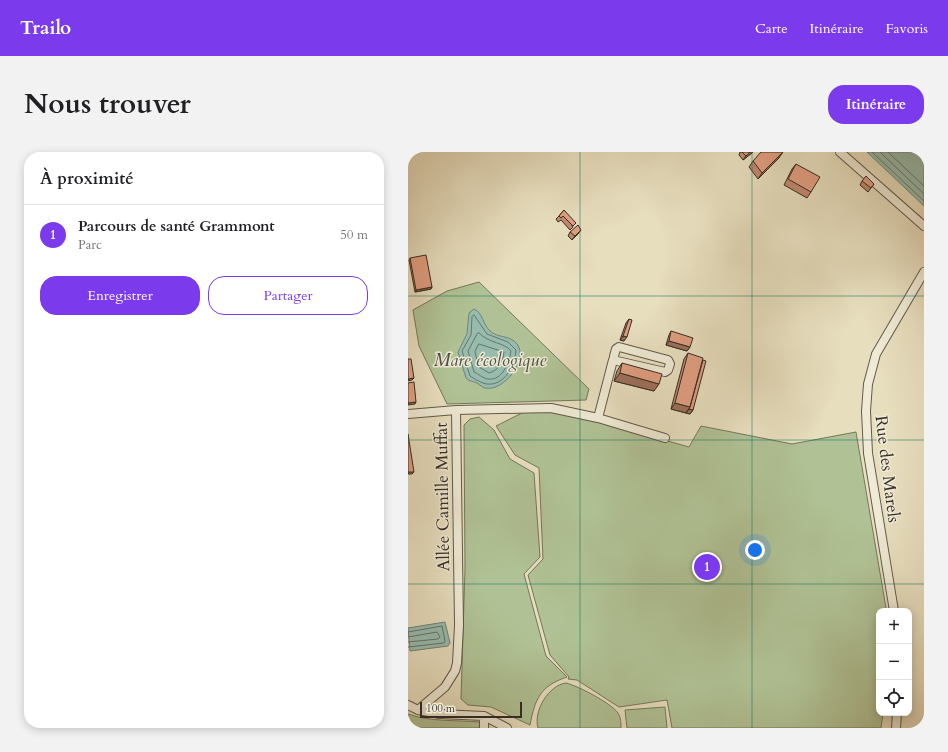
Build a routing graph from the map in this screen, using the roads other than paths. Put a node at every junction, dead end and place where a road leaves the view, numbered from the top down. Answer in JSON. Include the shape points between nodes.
{"nodes":[{"id":1,"x":840,"y":152,"type":"edge"},
{"id":2,"x":924,"y":226,"type":"edge"},
{"id":3,"x":924,"y":272,"type":"edge"},
{"id":4,"x":615,"y":360,"type":"junction"},
{"id":5,"x":456,"y":410,"type":"junction"},
{"id":6,"x":408,"y":414,"type":"edge"},
{"id":7,"x":598,"y":418,"type":"junction"},
{"id":8,"x":665,"y":438,"type":"dead end"},
{"id":9,"x":894,"y":608,"type":"edge"},
{"id":10,"x":408,"y":705,"type":"edge"},
{"id":11,"x":418,"y":710,"type":"junction"},
{"id":12,"x":484,"y":716,"type":"junction"},
{"id":13,"x":897,"y":716,"type":"edge"},
{"id":14,"x":493,"y":724,"type":"edge"},
{"id":15,"x":484,"y":728,"type":"edge"},
{"id":16,"x":507,"y":728,"type":"edge"},
{"id":17,"x":896,"y":728,"type":"edge"}],
"edges":[{"from":1,"to":2,"type":"street"},
{"from":3,"to":9,"type":"street","name":"Rue des Marels","via":[[876,354],[868,384],[868,453]]},
{"from":4,"to":4,"type":"street","via":[[665,372],[670,364],[668,360],[619,347],[616,349]]},
{"from":4,"to":7,"type":"street","via":[[611,362]]},
{"from":5,"to":6,"type":"street"},
{"from":5,"to":7,"type":"street","name":"Allée Camille Muffat","via":[[551,408]]},
{"from":5,"to":11,"type":"street","name":"Allée Camille Muffat","via":[[459,625],[457,663],[445,687]]},
{"from":7,"to":8,"type":"street","name":"Allée Camille Muffat"},
{"from":10,"to":11,"type":"street"},
{"from":11,"to":12,"type":"street"},
{"from":12,"to":14,"type":"street"},
{"from":12,"to":15,"type":"street"},
{"from":13,"to":17,"type":"street"},
{"from":14,"to":16,"type":"street"}]}
